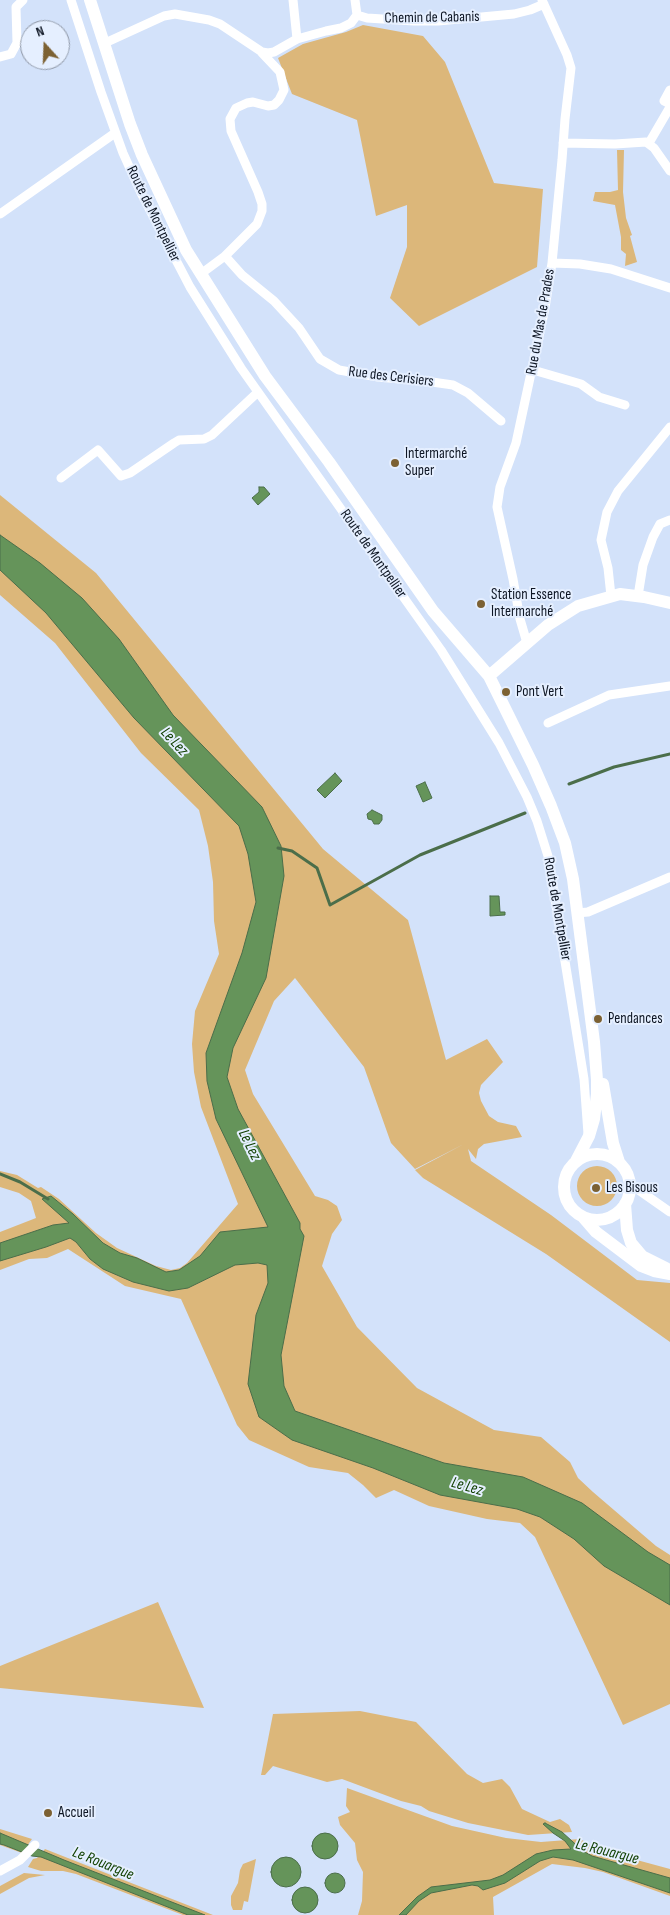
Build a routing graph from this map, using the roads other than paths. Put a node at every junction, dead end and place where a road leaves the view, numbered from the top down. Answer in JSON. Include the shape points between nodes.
{"nodes":[{"id":1,"x":22,"y":0,"type":"edge"},
{"id":2,"x":71,"y":0,"type":"edge"},
{"id":3,"x":90,"y":0,"type":"edge"},
{"id":4,"x":293,"y":0,"type":"edge"},
{"id":5,"x":356,"y":0,"type":"edge"},
{"id":6,"x":543,"y":2,"type":"edge"},
{"id":7,"x":357,"y":15,"type":"junction"},
{"id":8,"x":297,"y":39,"type":"junction"},
{"id":9,"x":105,"y":43,"type":"junction"},
{"id":10,"x":262,"y":52,"type":"junction"},
{"id":11,"x":0,"y":57,"type":"edge"},
{"id":12,"x":670,"y":90,"type":"edge"},
{"id":13,"x":670,"y":105,"type":"edge"},
{"id":14,"x":115,"y":133,"type":"junction"},
{"id":15,"x":563,"y":143,"type":"junction"},
{"id":16,"x":649,"y":143,"type":"junction"},
{"id":17,"x":670,"y":171,"type":"edge"},
{"id":18,"x":0,"y":214,"type":"edge"},
{"id":19,"x":225,"y":256,"type":"junction"},
{"id":20,"x":552,"y":263,"type":"junction"},
{"id":21,"x":202,"y":273,"type":"junction"},
{"id":22,"x":670,"y":288,"type":"edge"},
{"id":23,"x":533,"y":370,"type":"junction"},
{"id":24,"x":258,"y":392,"type":"junction"},
{"id":25,"x":625,"y":405,"type":"dead end"},
{"id":26,"x":501,"y":421,"type":"dead end"},
{"id":27,"x":670,"y":427,"type":"edge"},
{"id":28,"x":61,"y":478,"type":"dead end"},
{"id":29,"x":670,"y":520,"type":"edge"},
{"id":30,"x":611,"y":596,"type":"junction"},
{"id":31,"x":638,"y":596,"type":"junction"},
{"id":32,"x":670,"y":603,"type":"edge"},
{"id":33,"x":527,"y":643,"type":"junction"},
{"id":34,"x":489,"y":676,"type":"junction"},
{"id":35,"x":670,"y":686,"type":"edge"},
{"id":36,"x":548,"y":723,"type":"dead end"},
{"id":37,"x":670,"y":877,"type":"edge"},
{"id":38,"x":577,"y":913,"type":"junction"},
{"id":39,"x":594,"y":1042,"type":"junction"},
{"id":40,"x":589,"y":1136,"type":"junction"},
{"id":41,"x":576,"y":1161,"type":"junction"},
{"id":42,"x":619,"y":1162,"type":"junction"},
{"id":43,"x":630,"y":1184,"type":"junction"},
{"id":44,"x":625,"y":1204,"type":"junction"},
{"id":45,"x":670,"y":1212,"type":"edge"},
{"id":46,"x":583,"y":1217,"type":"junction"},
{"id":47,"x":670,"y":1272,"type":"edge"},
{"id":48,"x":35,"y":1845,"type":"dead end"},
{"id":49,"x":0,"y":1871,"type":"edge"}],
"edges":[{"from":1,"to":11,"type":"street","via":[[16,7],[15,17],[18,43],[11,54]]},
{"from":2,"to":14,"type":"street","name":"Route de Montpellier"},
{"from":3,"to":9,"type":"main road","name":"Route de Montpellier"},
{"from":4,"to":8,"type":"street"},
{"from":5,"to":7,"type":"street"},
{"from":6,"to":7,"type":"street","name":"Chemin de Cabanis","via":[[514,14],[438,20]]},
{"from":6,"to":15,"type":"street","name":"Rue du Mas de Prades","via":[[571,68]]},
{"from":7,"to":8,"type":"street","via":[[341,28]]},
{"from":8,"to":10,"type":"street","via":[[274,52]]},
{"from":9,"to":10,"type":"street","via":[[175,14],[220,24]]},
{"from":9,"to":21,"type":"main road","name":"Route de Montpellier","via":[[142,155],[186,250]]},
{"from":10,"to":19,"type":"street","via":[[280,72],[284,90],[274,104],[247,103],[236,108],[230,119],[231,131],[262,204],[261,217]]},
{"from":12,"to":13,"type":"street","via":[[664,101]]},
{"from":13,"to":16,"type":"street"},
{"from":14,"to":18,"type":"street"},
{"from":14,"to":24,"type":"street","name":"Route de Montpellier","via":[[141,194],[186,280]]},
{"from":15,"to":16,"type":"street"},
{"from":15,"to":20,"type":"street","name":"Rue du Mas de Prades"},
{"from":16,"to":17,"type":"street"},
{"from":19,"to":21,"type":"street"},
{"from":19,"to":26,"type":"street","name":"Rue des Cerisiers","via":[[274,301],[320,359],[338,370],[453,385],[468,393]]},
{"from":20,"to":22,"type":"street","via":[[612,269]]},
{"from":20,"to":23,"type":"street","name":"Rue du Mas de Prades"},
{"from":21,"to":34,"type":"main road","name":"Route de Montpellier","via":[[269,382],[433,612]]},
{"from":23,"to":25,"type":"street","via":[[581,384],[599,397]]},
{"from":23,"to":33,"type":"street","name":"Rue du Mas de Prades","via":[[497,507]]},
{"from":24,"to":28,"type":"street","via":[[212,435],[174,442],[130,473],[121,476],[98,450]]},
{"from":24,"to":40,"type":"street","name":"Route de Montpellier","via":[[440,650],[499,742],[527,797],[550,865],[584,1079]]},
{"from":27,"to":30,"type":"street","via":[[618,491],[607,512],[601,540]]},
{"from":29,"to":31,"type":"street","via":[[660,524],[653,537],[642,565]]},
{"from":30,"to":31,"type":"main road"},
{"from":30,"to":33,"type":"main road","via":[[568,611]]},
{"from":31,"to":32,"type":"main road"},
{"from":33,"to":34,"type":"main road"},
{"from":34,"to":38,"type":"main road","name":"Route de Montpellier","via":[[533,766],[565,842]]},
{"from":35,"to":36,"type":"street","via":[[609,695]]},
{"from":37,"to":38,"type":"street","via":[[588,912]]},
{"from":38,"to":39,"type":"main road","name":"Route de Montpellier"},
{"from":39,"to":40,"type":"main road","name":"Route de Montpellier","via":[[598,1094]]},
{"from":39,"to":42,"type":"main road","name":"Route de Montpellier"},
{"from":40,"to":41,"type":"main road","name":"Route de Montpellier"},
{"from":41,"to":42,"type":"main road","via":[[602,1154]]},
{"from":41,"to":46,"type":"main road","via":[[569,1168],[563,1187],[569,1205]]},
{"from":42,"to":43,"type":"main road","via":[[626,1170]]},
{"from":43,"to":44,"type":"main road"},
{"from":43,"to":45,"type":"street"},
{"from":44,"to":46,"type":"main road","via":[[611,1217],[592,1220]]},
{"from":44,"to":47,"type":"main road","via":[[631,1243],[642,1256]]},
{"from":46,"to":47,"type":"main road","via":[[596,1232],[640,1266]]},
{"from":48,"to":49,"type":"street","via":[[27,1855]]}]}
